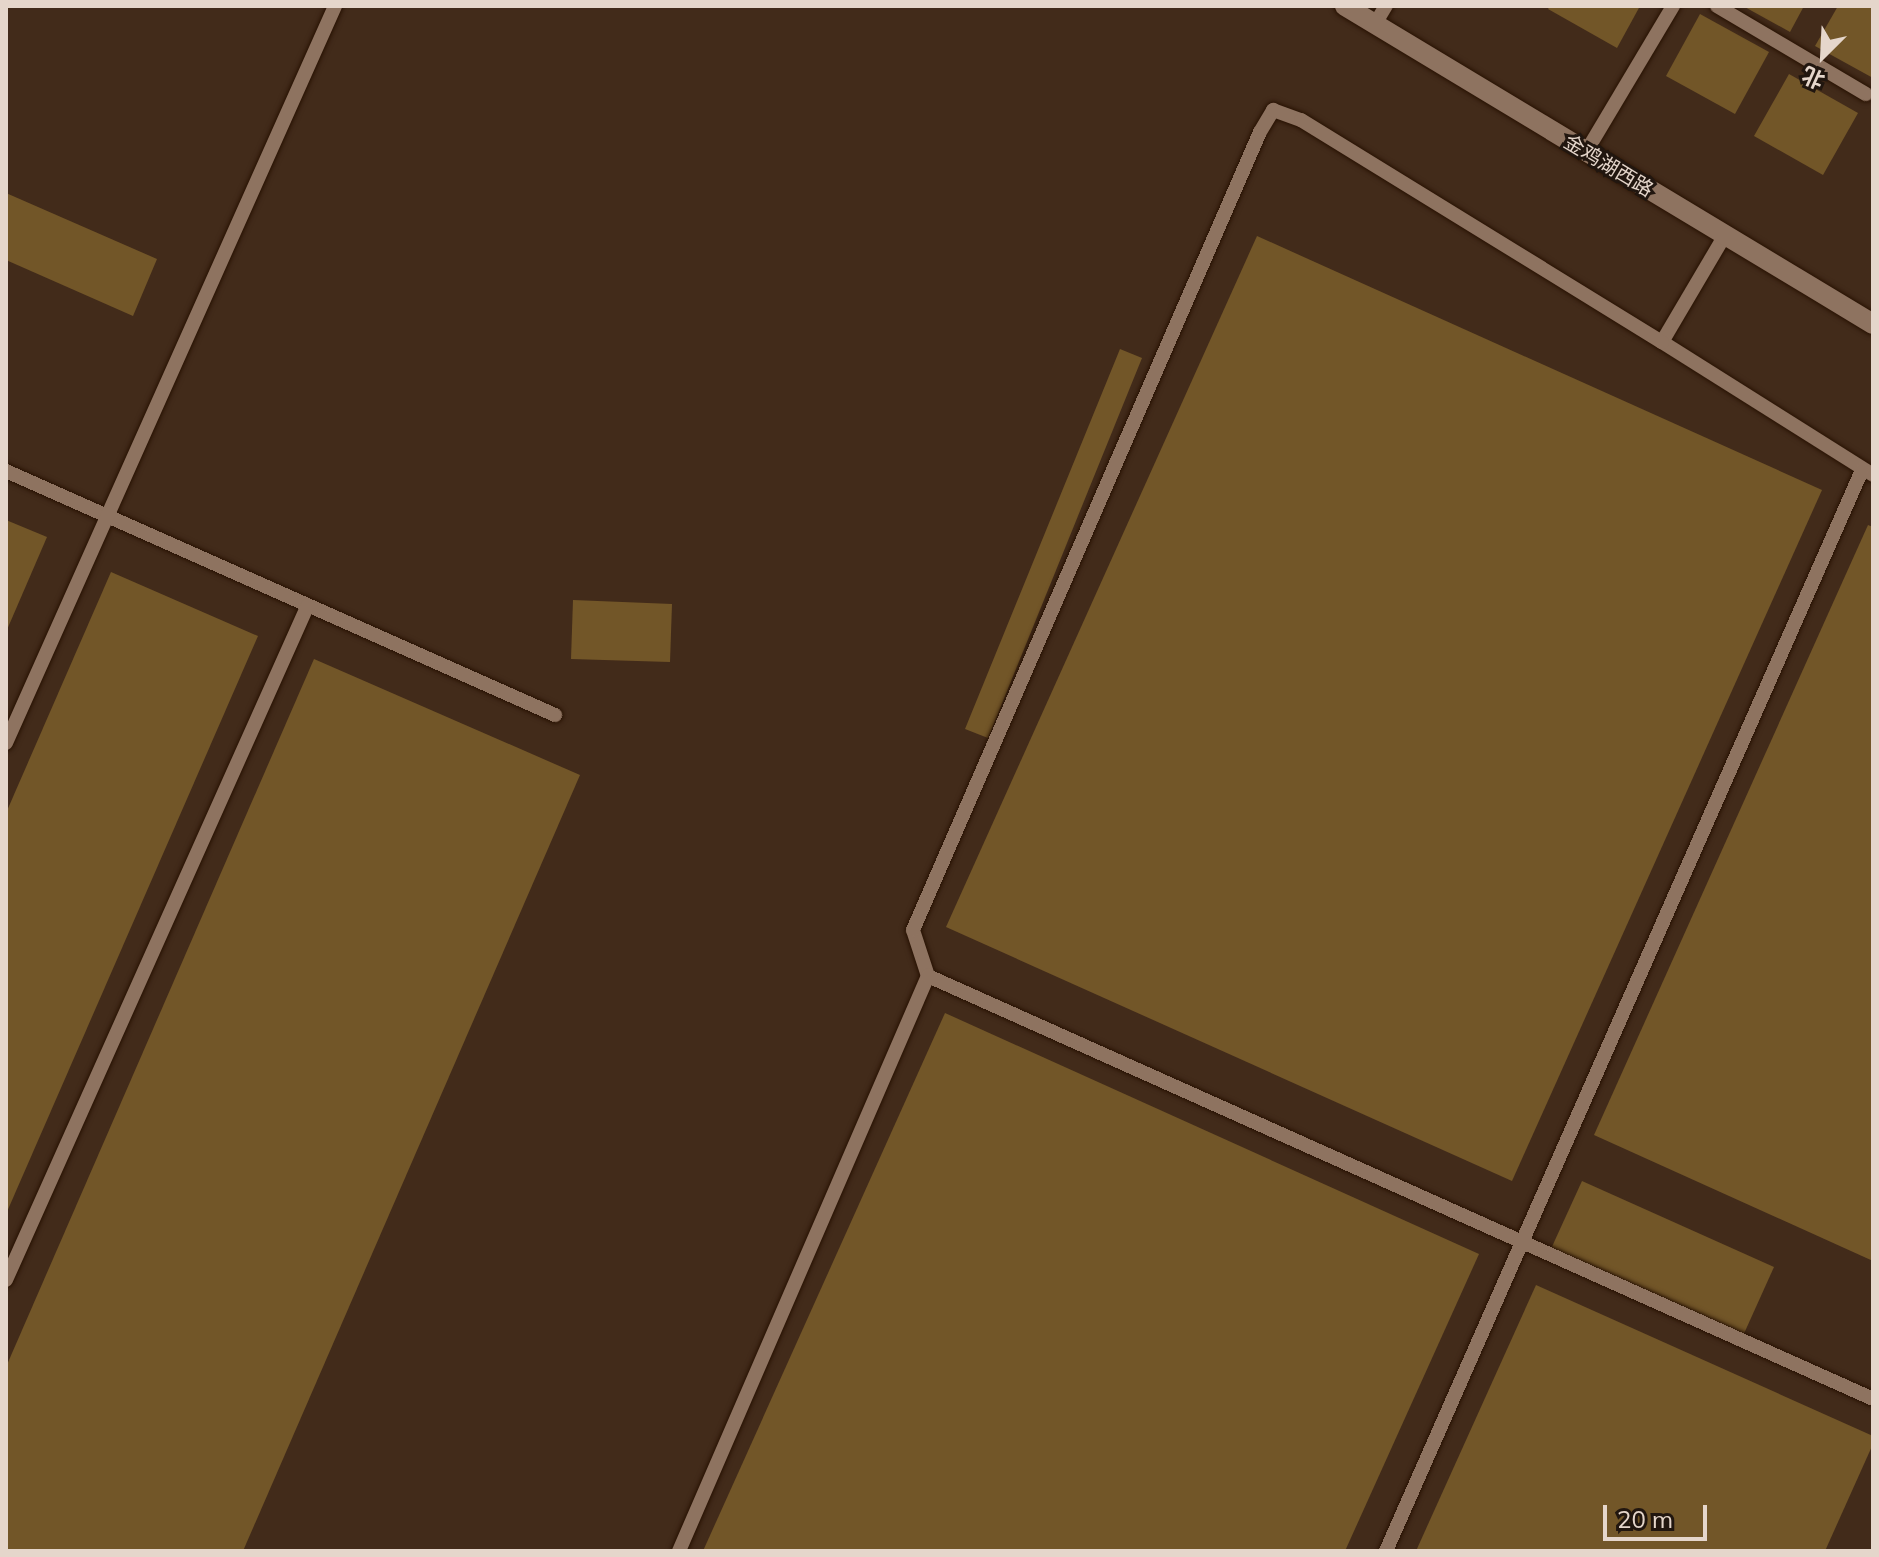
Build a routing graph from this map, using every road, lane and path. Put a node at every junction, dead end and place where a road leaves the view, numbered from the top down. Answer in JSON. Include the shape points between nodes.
{"nodes":[{"id":1,"x":335,"y":6,"type":"edge"},
{"id":2,"x":1345,"y":6,"type":"edge"},
{"id":3,"x":1386,"y":6,"type":"edge"},
{"id":4,"x":1673,"y":6,"type":"edge"},
{"id":5,"x":1717,"y":6,"type":"edge"},
{"id":6,"x":1375,"y":24,"type":"junction"},
{"id":7,"x":1866,"y":94,"type":"dead end"},
{"id":8,"x":1586,"y":152,"type":"junction"},
{"id":9,"x":1725,"y":235,"type":"junction"},
{"id":10,"x":1873,"y":324,"type":"edge"},
{"id":11,"x":1662,"y":342,"type":"junction"},
{"id":12,"x":6,"y":471,"type":"edge"},
{"id":13,"x":1868,"y":472,"type":"edge"},
{"id":14,"x":107,"y":516,"type":"junction"},
{"id":15,"x":308,"y":605,"type":"junction"},
{"id":16,"x":555,"y":715,"type":"dead end"},
{"id":17,"x":6,"y":743,"type":"edge"},
{"id":18,"x":928,"y":976,"type":"junction"},
{"id":19,"x":1522,"y":1242,"type":"junction"},
{"id":20,"x":6,"y":1280,"type":"edge"},
{"id":21,"x":1873,"y":1399,"type":"edge"},
{"id":22,"x":679,"y":1551,"type":"edge"},
{"id":23,"x":1386,"y":1551,"type":"edge"}],
"edges":[{"from":1,"to":14,"type":"lane"},
{"from":2,"to":6,"type":"street","name":"金鸡湖西路"},
{"from":3,"to":6,"type":"lane"},
{"from":4,"to":8,"type":"lane"},
{"from":5,"to":7,"type":"lane"},
{"from":6,"to":8,"type":"street","name":"金鸡湖西路"},
{"from":8,"to":9,"type":"street","name":"金鸡湖西路"},
{"from":9,"to":10,"type":"street","name":"金鸡湖西路"},
{"from":9,"to":11,"type":"lane"},
{"from":11,"to":13,"type":"lane"},
{"from":11,"to":18,"type":"lane","via":[[1301,120],[1273,110],[913,930]]},
{"from":12,"to":14,"type":"lane"},
{"from":13,"to":19,"type":"lane"},
{"from":14,"to":15,"type":"lane"},
{"from":14,"to":17,"type":"lane"},
{"from":15,"to":16,"type":"lane"},
{"from":15,"to":20,"type":"lane"},
{"from":18,"to":19,"type":"lane"},
{"from":18,"to":22,"type":"lane"},
{"from":19,"to":21,"type":"lane"},
{"from":19,"to":23,"type":"lane"}]}
